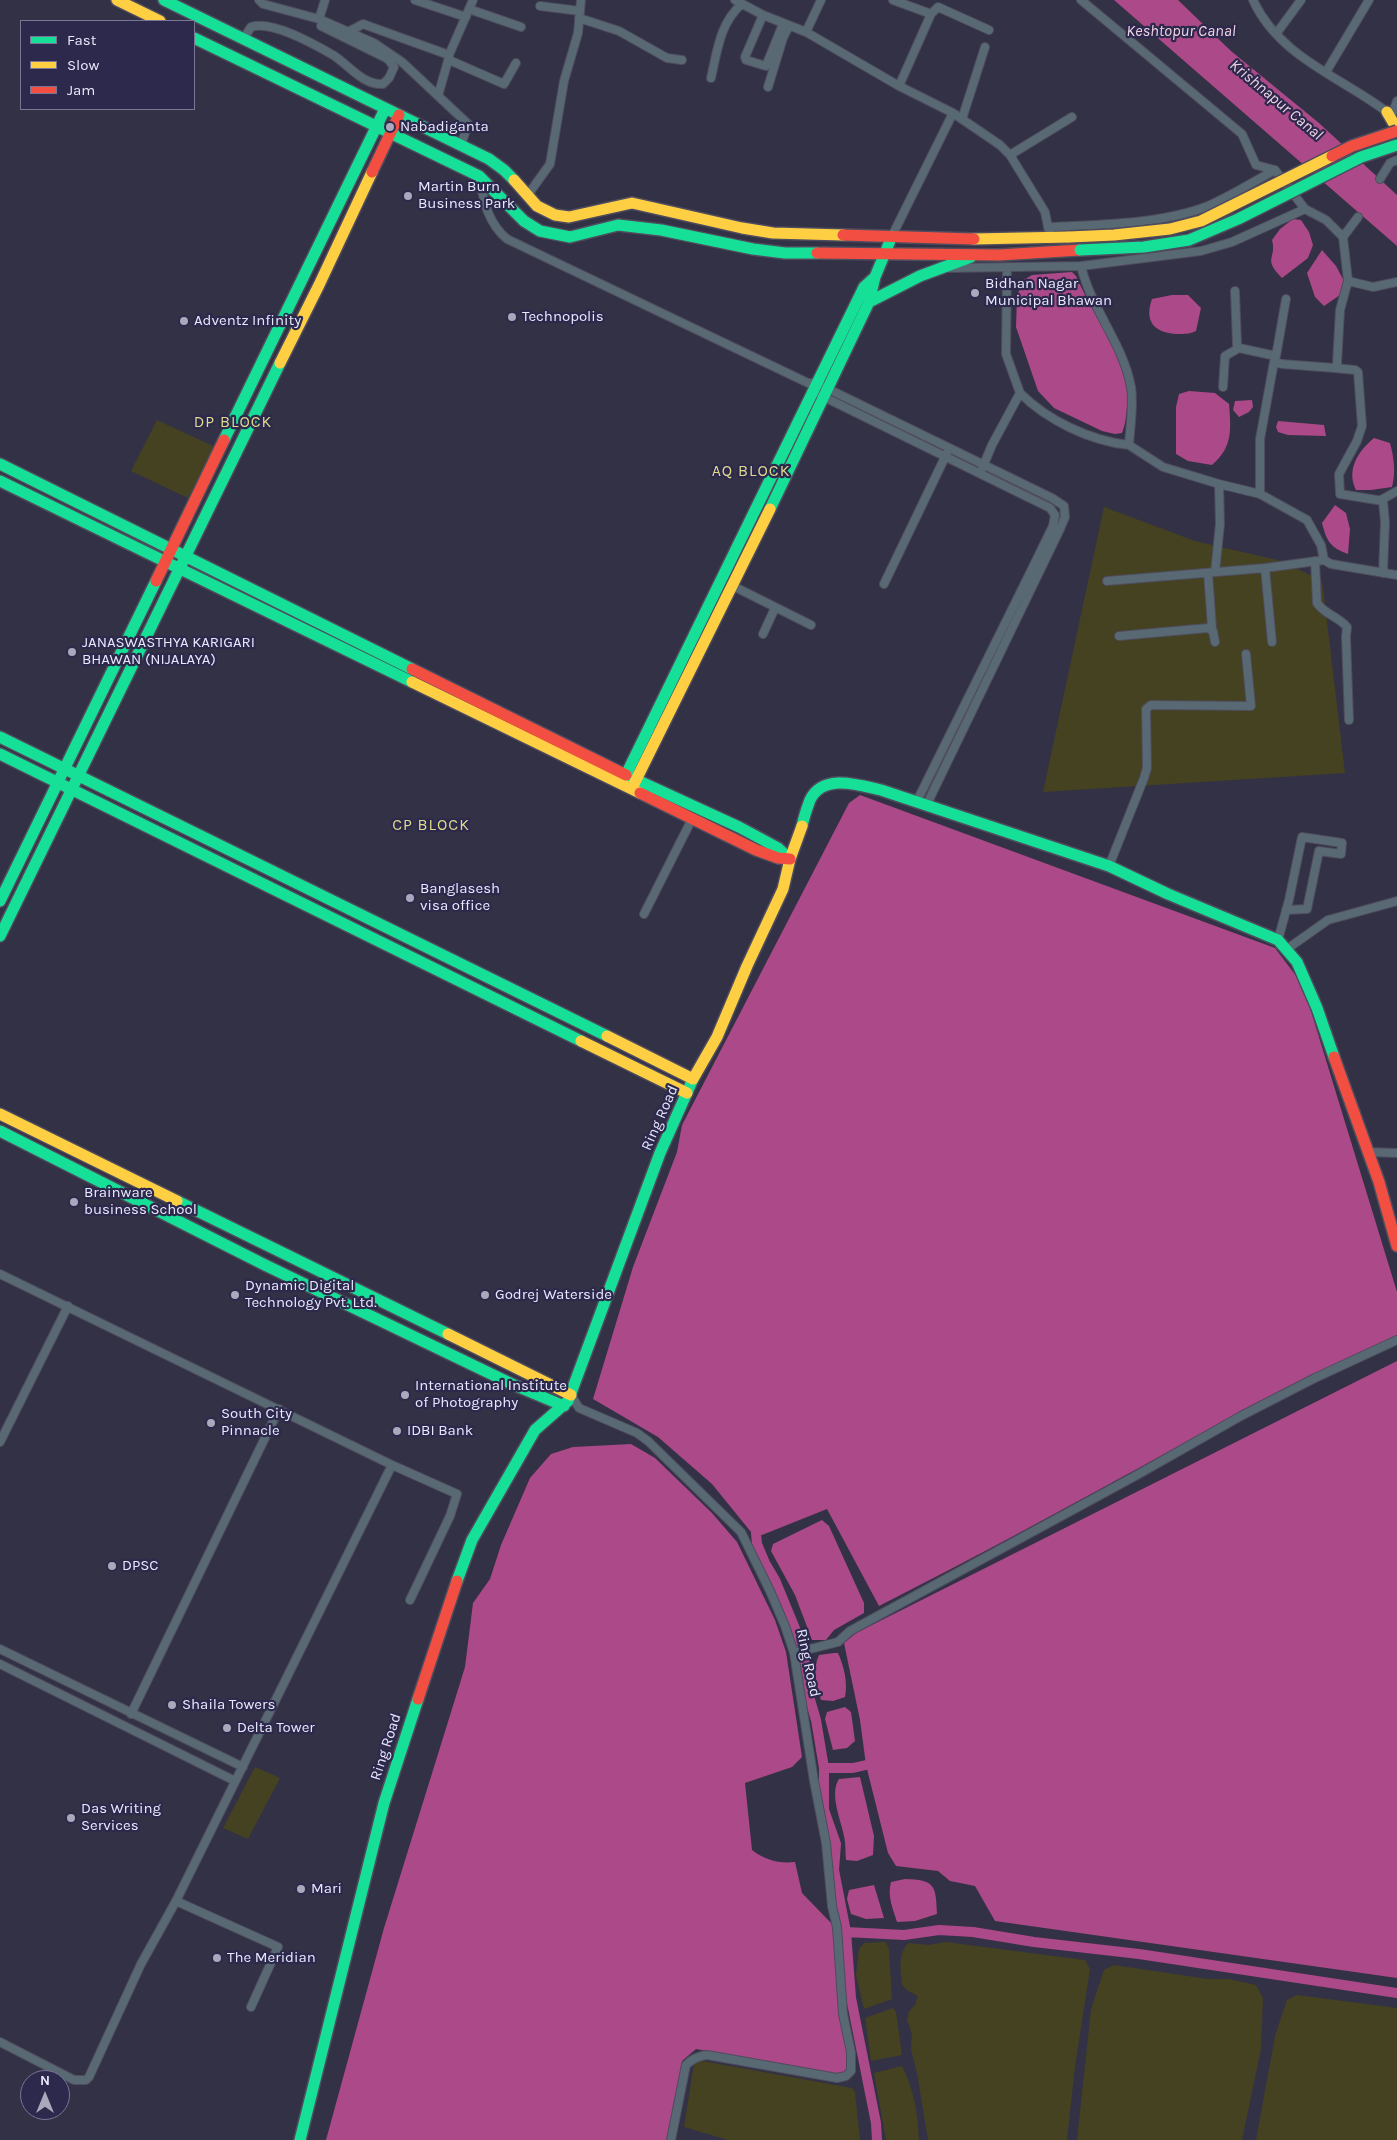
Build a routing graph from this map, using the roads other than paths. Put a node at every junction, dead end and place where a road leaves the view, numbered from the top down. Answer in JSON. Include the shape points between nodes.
{"nodes":[{"id":1,"x":117,"y":0,"type":"edge"},
{"id":2,"x":164,"y":0,"type":"edge"},
{"id":3,"x":259,"y":0,"type":"edge"},
{"id":4,"x":324,"y":0,"type":"edge"},
{"id":5,"x":415,"y":0,"type":"edge"},
{"id":6,"x":473,"y":0,"type":"edge"},
{"id":7,"x":582,"y":0,"type":"edge"},
{"id":8,"x":821,"y":0,"type":"edge"},
{"id":9,"x":893,"y":0,"type":"edge"},
{"id":10,"x":1081,"y":0,"type":"edge"},
{"id":11,"x":1253,"y":0,"type":"edge"},
{"id":12,"x":1301,"y":0,"type":"edge"},
{"id":13,"x":1369,"y":0,"type":"edge"},
{"id":14,"x":739,"y":2,"type":"edge"},
{"id":15,"x":540,"y":6,"type":"dead end"},
{"id":16,"x":468,"y":13,"type":"junction"},
{"id":17,"x":931,"y":14,"type":"junction"},
{"id":18,"x":580,"y":15,"type":"junction"},
{"id":19,"x":763,"y":15,"type":"junction"},
{"id":20,"x":158,"y":20,"type":"edge"},
{"id":21,"x":320,"y":23,"type":"junction"},
{"id":22,"x":786,"y":25,"type":"junction"},
{"id":23,"x":521,"y":27,"type":"dead end"},
{"id":24,"x":988,"y":30,"type":"dead end"},
{"id":25,"x":348,"y":32,"type":"junction"},
{"id":26,"x":806,"y":32,"type":"junction"},
{"id":27,"x":1276,"y":34,"type":"junction"},
{"id":28,"x":195,"y":38,"type":"edge"},
{"id":29,"x":244,"y":38,"type":"junction"},
{"id":30,"x":984,"y":47,"type":"dead end"},
{"id":31,"x":450,"y":57,"type":"junction"},
{"id":32,"x":682,"y":60,"type":"dead end"},
{"id":33,"x":516,"y":63,"type":"dead end"},
{"id":34,"x":1326,"y":72,"type":"junction"},
{"id":35,"x":711,"y":78,"type":"dead end"},
{"id":36,"x":899,"y":86,"type":"junction"},
{"id":37,"x":768,"y":87,"type":"dead end"},
{"id":38,"x":438,"y":96,"type":"junction"},
{"id":39,"x":1397,"y":101,"type":"edge"},
{"id":40,"x":385,"y":109,"type":"junction"},
{"id":41,"x":1392,"y":112,"type":"edge"},
{"id":42,"x":953,"y":113,"type":"junction"},
{"id":43,"x":399,"y":115,"type":"junction"},
{"id":44,"x":1072,"y":118,"type":"dead end"},
{"id":45,"x":962,"y":119,"type":"junction"},
{"id":46,"x":376,"y":127,"type":"junction"},
{"id":47,"x":1397,"y":130,"type":"edge"},
{"id":48,"x":390,"y":134,"type":"junction"},
{"id":49,"x":461,"y":145,"type":"junction"},
{"id":50,"x":1397,"y":145,"type":"edge"},
{"id":51,"x":1010,"y":155,"type":"junction"},
{"id":52,"x":1397,"y":160,"type":"edge"},
{"id":53,"x":1275,"y":170,"type":"junction"},
{"id":54,"x":478,"y":176,"type":"junction"},
{"id":55,"x":1380,"y":178,"type":"dead end"},
{"id":56,"x":527,"y":196,"type":"junction"},
{"id":57,"x":1305,"y":209,"type":"junction"},
{"id":58,"x":1358,"y":217,"type":"dead end"},
{"id":59,"x":1050,"y":232,"type":"junction"},
{"id":60,"x":892,"y":236,"type":"junction"},
{"id":61,"x":1343,"y":237,"type":"junction"},
{"id":62,"x":885,"y":255,"type":"junction"},
{"id":63,"x":978,"y":255,"type":"junction"},
{"id":64,"x":1081,"y":266,"type":"junction"},
{"id":65,"x":942,"y":268,"type":"junction"},
{"id":66,"x":1007,"y":268,"type":"junction"},
{"id":67,"x":875,"y":277,"type":"junction"},
{"id":68,"x":1348,"y":280,"type":"junction"},
{"id":69,"x":1397,"y":282,"type":"edge"},
{"id":70,"x":1235,"y":291,"type":"dead end"},
{"id":71,"x":1286,"y":299,"type":"dead end"},
{"id":72,"x":869,"y":302,"type":"junction"},
{"id":73,"x":1240,"y":348,"type":"junction"},
{"id":74,"x":1275,"y":359,"type":"junction"},
{"id":75,"x":1335,"y":368,"type":"junction"},
{"id":76,"x":812,"y":386,"type":"junction"},
{"id":77,"x":1223,"y":387,"type":"dead end"},
{"id":78,"x":826,"y":393,"type":"junction"},
{"id":79,"x":1020,"y":393,"type":"junction"},
{"id":80,"x":1129,"y":445,"type":"junction"},
{"id":81,"x":949,"y":448,"type":"junction"},
{"id":82,"x":781,"y":455,"type":"junction"},
{"id":83,"x":945,"y":457,"type":"junction"},
{"id":84,"x":793,"y":460,"type":"junction"},
{"id":85,"x":0,"y":464,"type":"edge"},
{"id":86,"x":984,"y":465,"type":"junction"},
{"id":87,"x":980,"y":474,"type":"junction"},
{"id":88,"x":0,"y":481,"type":"edge"},
{"id":89,"x":1220,"y":484,"type":"junction"},
{"id":90,"x":1397,"y":491,"type":"edge"},
{"id":91,"x":1260,"y":494,"type":"junction"},
{"id":92,"x":1380,"y":500,"type":"junction"},
{"id":93,"x":172,"y":549,"type":"junction"},
{"id":94,"x":734,"y":552,"type":"junction"},
{"id":95,"x":185,"y":555,"type":"junction"},
{"id":96,"x":746,"y":557,"type":"junction"},
{"id":97,"x":1324,"y":560,"type":"junction"},
{"id":98,"x":1315,"y":561,"type":"junction"},
{"id":99,"x":165,"y":563,"type":"junction"},
{"id":100,"x":1265,"y":568,"type":"junction"},
{"id":101,"x":178,"y":569,"type":"junction"},
{"id":102,"x":1211,"y":572,"type":"junction"},
{"id":103,"x":1383,"y":574,"type":"junction"},
{"id":104,"x":1397,"y":575,"type":"edge"},
{"id":105,"x":1107,"y":581,"type":"dead end"},
{"id":106,"x":884,"y":584,"type":"dead end"},
{"id":107,"x":733,"y":586,"type":"junction"},
{"id":108,"x":775,"y":608,"type":"junction"},
{"id":109,"x":297,"y":612,"type":"junction"},
{"id":110,"x":292,"y":624,"type":"junction"},
{"id":111,"x":811,"y":625,"type":"dead end"},
{"id":112,"x":1212,"y":628,"type":"junction"},
{"id":113,"x":763,"y":634,"type":"dead end"},
{"id":114,"x":1119,"y":636,"type":"dead end"},
{"id":115,"x":1215,"y":642,"type":"dead end"},
{"id":116,"x":1272,"y":642,"type":"dead end"},
{"id":117,"x":1246,"y":654,"type":"dead end"},
{"id":118,"x":439,"y":689,"type":"junction"},
{"id":119,"x":1350,"y":720,"type":"dead end"},
{"id":120,"x":0,"y":737,"type":"edge"},
{"id":121,"x":0,"y":754,"type":"edge"},
{"id":122,"x":65,"y":768,"type":"junction"},
{"id":123,"x":78,"y":775,"type":"junction"},
{"id":124,"x":58,"y":782,"type":"junction"},
{"id":125,"x":629,"y":782,"type":"junction"},
{"id":126,"x":72,"y":789,"type":"junction"},
{"id":127,"x":922,"y":802,"type":"junction"},
{"id":128,"x":692,"y":818,"type":"junction"},
{"id":129,"x":790,"y":859,"type":"junction"},
{"id":130,"x":1110,"y":866,"type":"junction"},
{"id":131,"x":0,"y":901,"type":"edge"},
{"id":132,"x":1397,"y":901,"type":"edge"},
{"id":133,"x":1286,"y":910,"type":"junction"},
{"id":134,"x":644,"y":914,"type":"dead end"},
{"id":135,"x":0,"y":936,"type":"edge"},
{"id":136,"x":1278,"y":940,"type":"junction"},
{"id":137,"x":1286,"y":949,"type":"junction"},
{"id":138,"x":527,"y":996,"type":"junction"},
{"id":139,"x":520,"y":1010,"type":"junction"},
{"id":140,"x":596,"y":1030,"type":"junction"},
{"id":141,"x":590,"y":1044,"type":"junction"},
{"id":142,"x":694,"y":1079,"type":"junction"},
{"id":143,"x":686,"y":1093,"type":"junction"},
{"id":144,"x":0,"y":1114,"type":"edge"},
{"id":145,"x":0,"y":1131,"type":"edge"},
{"id":146,"x":1368,"y":1152,"type":"junction"},
{"id":147,"x":1397,"y":1153,"type":"edge"},
{"id":148,"x":1397,"y":1246,"type":"edge"},
{"id":149,"x":300,"y":1262,"type":"junction"},
{"id":150,"x":0,"y":1274,"type":"edge"},
{"id":151,"x":292,"y":1278,"type":"junction"},
{"id":152,"x":68,"y":1306,"type":"junction"},
{"id":153,"x":1397,"y":1340,"type":"edge"},
{"id":154,"x":570,"y":1395,"type":"junction"},
{"id":155,"x":564,"y":1406,"type":"junction"},
{"id":156,"x":579,"y":1408,"type":"junction"},
{"id":157,"x":279,"y":1409,"type":"junction"},
{"id":158,"x":0,"y":1442,"type":"edge"},
{"id":159,"x":392,"y":1465,"type":"junction"},
{"id":160,"x":410,"y":1600,"type":"dead end"},
{"id":161,"x":0,"y":1649,"type":"edge"},
{"id":162,"x":797,"y":1652,"type":"junction"},
{"id":163,"x":0,"y":1664,"type":"edge"},
{"id":164,"x":131,"y":1714,"type":"junction"},
{"id":165,"x":243,"y":1767,"type":"junction"},
{"id":166,"x":235,"y":1781,"type":"junction"},
{"id":167,"x":176,"y":1901,"type":"junction"},
{"id":168,"x":251,"y":2007,"type":"dead end"},
{"id":169,"x":0,"y":2042,"type":"edge"},
{"id":170,"x":300,"y":2140,"type":"edge"},
{"id":171,"x":671,"y":2140,"type":"edge"}],
"edges":[{"from":1,"to":20,"type":"street"},
{"from":2,"to":29,"type":"street"},
{"from":3,"to":21,"type":"street"},
{"from":4,"to":21,"type":"street"},
{"from":5,"to":16,"type":"street"},
{"from":6,"to":16,"type":"street"},
{"from":7,"to":18,"type":"street"},
{"from":8,"to":26,"type":"street"},
{"from":9,"to":17,"type":"street"},
{"from":10,"to":53,"type":"street","via":[[1242,134],[1256,165]]},
{"from":11,"to":27,"type":"street"},
{"from":12,"to":27,"type":"street"},
{"from":13,"to":34,"type":"street"},
{"from":14,"to":19,"type":"street"},
{"from":14,"to":35,"type":"street","via":[[722,31]]},
{"from":15,"to":18,"type":"street"},
{"from":16,"to":23,"type":"street"},
{"from":16,"to":31,"type":"street"},
{"from":17,"to":24,"type":"street","via":[[938,7]]},
{"from":17,"to":36,"type":"street"},
{"from":18,"to":32,"type":"street","via":[[619,31],[667,58]]},
{"from":18,"to":56,"type":"street","via":[[564,81],[550,164]]},
{"from":19,"to":22,"type":"street"},
{"from":19,"to":22,"type":"street","via":[[746,60],[766,66]]},
{"from":21,"to":25,"type":"street"},
{"from":21,"to":29,"type":"street","via":[[388,59],[394,67],[389,78],[382,84],[376,84],[334,56],[276,28],[258,24],[251,27]]},
{"from":22,"to":26,"type":"street"},
{"from":22,"to":37,"type":"street"},
{"from":25,"to":31,"type":"street","via":[[363,24]]},
{"from":25,"to":38,"type":"street","via":[[374,43],[402,62]]},
{"from":26,"to":36,"type":"street"},
{"from":27,"to":34,"type":"street","via":[[1298,56]]},
{"from":28,"to":46,"type":"street"},
{"from":29,"to":40,"type":"street"},
{"from":30,"to":45,"type":"street"},
{"from":31,"to":33,"type":"street","via":[[504,84]]},
{"from":31,"to":38,"type":"street"},
{"from":34,"to":41,"type":"street"},
{"from":36,"to":42,"type":"street"},
{"from":38,"to":49,"type":"street","via":[[468,124]]},
{"from":39,"to":41,"type":"street"},
{"from":40,"to":43,"type":"street"},
{"from":40,"to":46,"type":"street"},
{"from":41,"to":47,"type":"street"},
{"from":42,"to":45,"type":"street"},
{"from":42,"to":60,"type":"street"},
{"from":43,"to":48,"type":"street"},
{"from":43,"to":49,"type":"street"},
{"from":44,"to":51,"type":"street"},
{"from":45,"to":51,"type":"street"},
{"from":46,"to":48,"type":"street"},
{"from":46,"to":93,"type":"street"},
{"from":47,"to":59,"type":"street","bridge":true,"via":[[1352,146],[1201,221],[1162,230],[1114,235],[1069,237]]},
{"from":48,"to":54,"type":"street"},
{"from":48,"to":95,"type":"street","via":[[320,285]]},
{"from":49,"to":56,"type":"street","via":[[496,164]]},
{"from":50,"to":63,"type":"street","bridge":true,"via":[[1361,157],[1238,219],[1188,240],[1144,247]]},
{"from":51,"to":59,"type":"street","via":[[1045,212]]},
{"from":52,"to":55,"type":"street","via":[[1390,163]]},
{"from":53,"to":57,"type":"street"},
{"from":53,"to":59,"type":"street","via":[[1227,197],[1194,210],[1160,218]]},
{"from":54,"to":62,"type":"street","via":[[530,226],[559,236],[586,235],[618,225],[661,230],[769,252]]},
{"from":54,"to":76,"type":"street","via":[[492,224],[507,240]]},
{"from":56,"to":60,"type":"street","via":[[541,209],[562,216],[632,203],[757,231]]},
{"from":57,"to":61,"type":"street","via":[[1326,220]]},
{"from":57,"to":64,"type":"street","via":[[1232,242],[1201,251]]},
{"from":58,"to":61,"type":"street"},
{"from":59,"to":60,"type":"street","via":[[985,239]]},
{"from":60,"to":62,"type":"street"},
{"from":61,"to":68,"type":"street"},
{"from":62,"to":63,"type":"street"},
{"from":62,"to":67,"type":"street"},
{"from":63,"to":65,"type":"street"},
{"from":64,"to":66,"type":"street"},
{"from":64,"to":80,"type":"street","via":[[1092,299],[1126,366],[1131,391]]},
{"from":65,"to":66,"type":"street"},
{"from":65,"to":72,"type":"street"},
{"from":66,"to":79,"type":"street","via":[[1006,354]]},
{"from":67,"to":72,"type":"street"},
{"from":67,"to":76,"type":"street","via":[[864,287]]},
{"from":68,"to":69,"type":"street","via":[[1373,287]]},
{"from":68,"to":75,"type":"street","via":[[1340,310]]},
{"from":70,"to":73,"type":"street"},
{"from":71,"to":74,"type":"street"},
{"from":72,"to":78,"type":"street"},
{"from":73,"to":74,"type":"street"},
{"from":73,"to":77,"type":"street","via":[[1225,356]]},
{"from":74,"to":75,"type":"street","via":[[1282,364]]},
{"from":74,"to":91,"type":"street","via":[[1260,439]]},
{"from":75,"to":92,"type":"street","via":[[1358,372],[1362,426],[1339,474],[1340,494]]},
{"from":76,"to":78,"type":"street"},
{"from":76,"to":82,"type":"street"},
{"from":78,"to":81,"type":"street"},
{"from":78,"to":83,"type":"street"},
{"from":78,"to":84,"type":"street"},
{"from":79,"to":80,"type":"street","via":[[1055,421],[1107,442]]},
{"from":79,"to":86,"type":"street"},
{"from":80,"to":89,"type":"street","via":[[1163,467]]},
{"from":81,"to":83,"type":"street"},
{"from":81,"to":86,"type":"street"},
{"from":82,"to":84,"type":"street"},
{"from":82,"to":94,"type":"street"},
{"from":83,"to":87,"type":"street"},
{"from":83,"to":106,"type":"street"},
{"from":84,"to":96,"type":"street"},
{"from":85,"to":93,"type":"street"},
{"from":86,"to":87,"type":"street"},
{"from":86,"to":127,"type":"street","via":[[1062,504],[1065,517]]},
{"from":87,"to":127,"type":"street","via":[[1050,508],[1055,520]]},
{"from":88,"to":99,"type":"street"},
{"from":89,"to":91,"type":"street"},
{"from":89,"to":102,"type":"street","via":[[1220,524]]},
{"from":90,"to":92,"type":"street"},
{"from":91,"to":97,"type":"street","via":[[1307,520],[1321,545]]},
{"from":92,"to":103,"type":"street","via":[[1383,501],[1386,522]]},
{"from":93,"to":95,"type":"street"},
{"from":93,"to":99,"type":"street"},
{"from":94,"to":96,"type":"street"},
{"from":94,"to":125,"type":"street"},
{"from":95,"to":101,"type":"street"},
{"from":95,"to":109,"type":"street"},
{"from":96,"to":107,"type":"street"},
{"from":97,"to":98,"type":"street"},
{"from":97,"to":103,"type":"street","via":[[1342,567]]},
{"from":98,"to":100,"type":"street"},
{"from":98,"to":119,"type":"street","via":[[1317,603],[1347,627]]},
{"from":99,"to":101,"type":"street"},
{"from":99,"to":122,"type":"street"},
{"from":100,"to":102,"type":"street"},
{"from":100,"to":116,"type":"street"},
{"from":101,"to":110,"type":"street"},
{"from":101,"to":123,"type":"street"},
{"from":102,"to":105,"type":"street"},
{"from":102,"to":112,"type":"street"},
{"from":103,"to":104,"type":"street"},
{"from":107,"to":108,"type":"street"},
{"from":107,"to":125,"type":"street"},
{"from":108,"to":111,"type":"street"},
{"from":108,"to":113,"type":"street"},
{"from":109,"to":110,"type":"street"},
{"from":109,"to":118,"type":"street"},
{"from":110,"to":118,"type":"street"},
{"from":112,"to":114,"type":"street"},
{"from":112,"to":115,"type":"street"},
{"from":117,"to":130,"type":"street","via":[[1251,706],[1151,705],[1146,709],[1147,768]]},
{"from":118,"to":125,"type":"street"},
{"from":120,"to":122,"type":"street"},
{"from":121,"to":124,"type":"street"},
{"from":122,"to":123,"type":"street"},
{"from":122,"to":124,"type":"street"},
{"from":123,"to":126,"type":"street"},
{"from":123,"to":138,"type":"street"},
{"from":124,"to":126,"type":"street"},
{"from":124,"to":131,"type":"street"},
{"from":125,"to":128,"type":"street"},
{"from":125,"to":129,"type":"street","via":[[739,827],[778,848]]},
{"from":126,"to":135,"type":"street"},
{"from":126,"to":139,"type":"street"},
{"from":127,"to":129,"type":"street","name":"Ring Road","via":[[857,784],[830,783],[811,798]]},
{"from":127,"to":130,"type":"street"},
{"from":128,"to":129,"type":"street","via":[[756,850]]},
{"from":128,"to":134,"type":"street"},
{"from":129,"to":142,"type":"street","name":"Ring Road","via":[[783,889],[717,1037]]},
{"from":130,"to":136,"type":"street"},
{"from":132,"to":137,"type":"street","via":[[1328,920]]},
{"from":133,"to":133,"type":"street","via":[[1302,836],[1342,843],[1341,854],[1319,851],[1307,909]]},
{"from":133,"to":136,"type":"street"},
{"from":136,"to":137,"type":"street"},
{"from":137,"to":146,"type":"street","via":[[1297,962],[1317,1008]]},
{"from":138,"to":139,"type":"street"},
{"from":138,"to":140,"type":"street"},
{"from":139,"to":141,"type":"street"},
{"from":140,"to":141,"type":"street"},
{"from":140,"to":142,"type":"street"},
{"from":141,"to":143,"type":"street"},
{"from":142,"to":143,"type":"street","name":"Ring Road"},
{"from":143,"to":154,"type":"street","name":"Ring Road","via":[[660,1153]]},
{"from":144,"to":149,"type":"street"},
{"from":145,"to":151,"type":"street"},
{"from":146,"to":147,"type":"street"},
{"from":146,"to":148,"type":"street"},
{"from":149,"to":151,"type":"street"},
{"from":149,"to":154,"type":"street"},
{"from":150,"to":152,"type":"street"},
{"from":151,"to":155,"type":"street"},
{"from":152,"to":157,"type":"street"},
{"from":152,"to":158,"type":"street"},
{"from":153,"to":162,"type":"street","via":[[1225,1424],[850,1631],[838,1642]]},
{"from":154,"to":155,"type":"street","name":"Ring Road"},
{"from":154,"to":156,"type":"street"},
{"from":155,"to":156,"type":"street"},
{"from":155,"to":170,"type":"street","name":"Ring Road","via":[[544,1421],[530,1439],[472,1540],[448,1605],[384,1804]]},
{"from":156,"to":162,"type":"street","name":"Ring Road","via":[[648,1441],[741,1532]]},
{"from":157,"to":159,"type":"street"},
{"from":157,"to":164,"type":"street"},
{"from":159,"to":160,"type":"street","via":[[458,1494]]},
{"from":159,"to":165,"type":"street"},
{"from":161,"to":164,"type":"street"},
{"from":162,"to":171,"type":"street","name":"Ring Road","via":[[837,1926],[841,1993],[852,2068],[841,2078],[706,2055],[692,2059],[684,2072]]},
{"from":163,"to":166,"type":"street"},
{"from":164,"to":165,"type":"street"},
{"from":165,"to":166,"type":"street"},
{"from":166,"to":167,"type":"street"},
{"from":167,"to":168,"type":"street","via":[[278,1947]]},
{"from":167,"to":169,"type":"street","via":[[140,1964],[86,2080],[74,2080]]}]}
